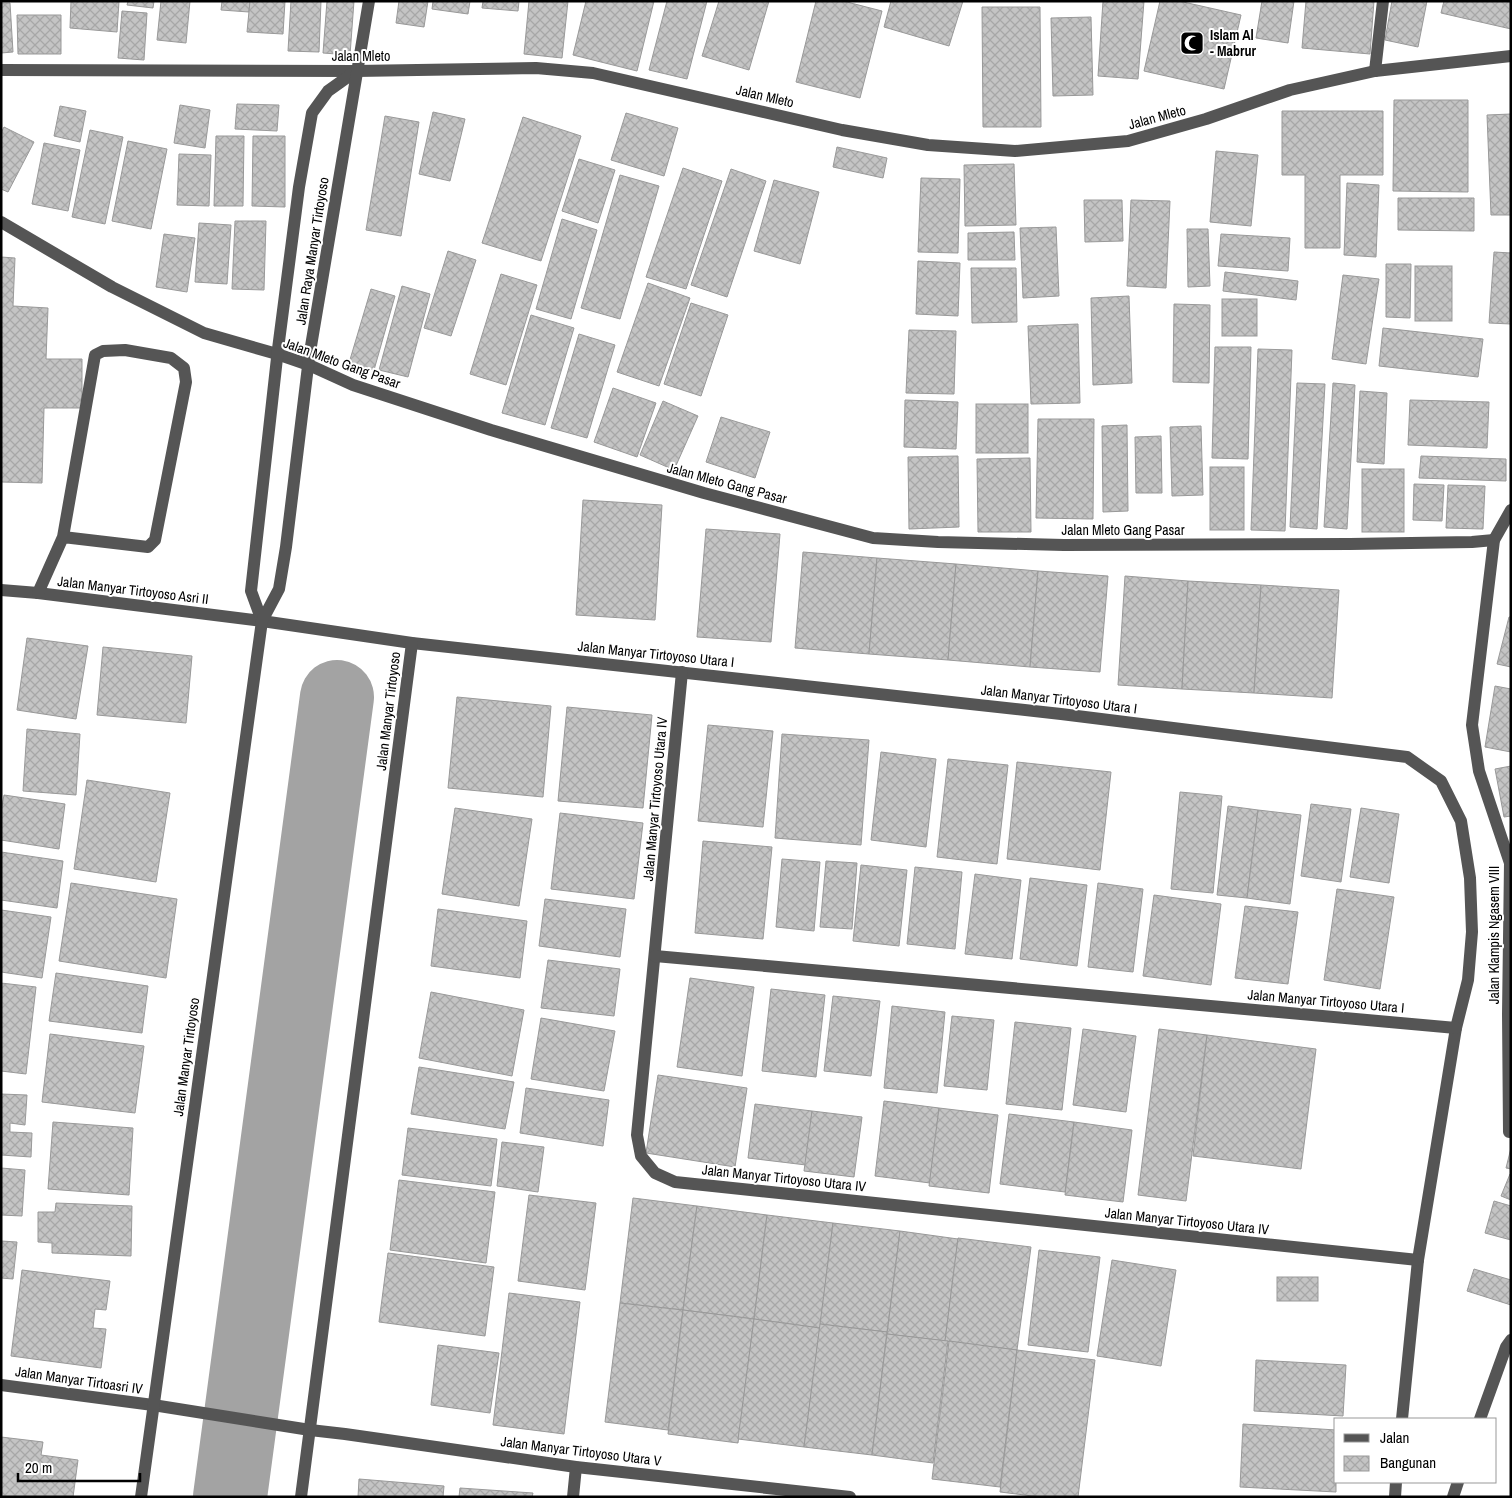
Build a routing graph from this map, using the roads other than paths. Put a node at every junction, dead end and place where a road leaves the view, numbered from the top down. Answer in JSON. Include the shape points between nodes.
{"nodes":[{"id":1,"x":368,"y":1,"type":"edge"},
{"id":2,"x":1383,"y":1,"type":"edge"},
{"id":3,"x":1511,"y":56,"type":"edge"},
{"id":4,"x":1,"y":70,"type":"edge"},
{"id":5,"x":1375,"y":70,"type":"junction"},
{"id":6,"x":356,"y":71,"type":"junction"},
{"id":7,"x":1,"y":222,"type":"edge"},
{"id":8,"x":277,"y":354,"type":"junction"},
{"id":9,"x":308,"y":365,"type":"junction"},
{"id":10,"x":1511,"y":510,"type":"edge"},
{"id":11,"x":63,"y":537,"type":"junction"},
{"id":12,"x":1494,"y":540,"type":"junction"},
{"id":13,"x":1,"y":590,"type":"edge"},
{"id":14,"x":38,"y":593,"type":"junction"},
{"id":15,"x":262,"y":621,"type":"junction"},
{"id":16,"x":412,"y":643,"type":"junction"},
{"id":17,"x":682,"y":672,"type":"junction"},
{"id":18,"x":656,"y":956,"type":"junction"},
{"id":19,"x":1456,"y":1028,"type":"junction"},
{"id":20,"x":1509,"y":1132,"type":"dead end"},
{"id":21,"x":1418,"y":1260,"type":"junction"},
{"id":22,"x":1511,"y":1340,"type":"edge"},
{"id":23,"x":1,"y":1384,"type":"edge"},
{"id":24,"x":153,"y":1405,"type":"junction"},
{"id":25,"x":1402,"y":1418,"type":"edge"},
{"id":26,"x":1480,"y":1418,"type":"edge"},
{"id":27,"x":310,"y":1430,"type":"junction"},
{"id":28,"x":576,"y":1466,"type":"junction"},
{"id":29,"x":1396,"y":1483,"type":"edge"},
{"id":30,"x":1458,"y":1483,"type":"edge"},
{"id":31,"x":141,"y":1497,"type":"edge"},
{"id":32,"x":301,"y":1497,"type":"edge"},
{"id":33,"x":573,"y":1497,"type":"edge"},
{"id":34,"x":850,"y":1497,"type":"edge"},
{"id":35,"x":1395,"y":1497,"type":"edge"},
{"id":36,"x":1453,"y":1497,"type":"edge"}],
"edges":[{"from":1,"to":6,"type":"street","name":"Jalan Raya Manyar Tirtoyoso"},
{"from":2,"to":5,"type":"street"},
{"from":3,"to":5,"type":"street","name":"Jalan Mleto"},
{"from":4,"to":6,"type":"street","name":"Jalan Mleto"},
{"from":5,"to":6,"type":"street","name":"Jalan Mleto","via":[[1290,90],[1128,141],[1015,151],[928,145],[842,130],[593,73],[536,68]]},
{"from":6,"to":8,"type":"street","via":[[328,91],[312,113]]},
{"from":6,"to":9,"type":"street","name":"Jalan Raya Manyar Tirtoyoso"},
{"from":7,"to":8,"type":"street","name":"Jalan Mleto Gang Pasar","via":[[112,288],[204,333]]},
{"from":8,"to":9,"type":"street","name":"Jalan Mleto Gang Pasar"},
{"from":8,"to":15,"type":"street","via":[[251,591]]},
{"from":9,"to":12,"type":"street","name":"Jalan Mleto Gang Pasar","via":[[353,385],[491,430],[704,493],[873,538],[1064,545]]},
{"from":9,"to":15,"type":"street","name":"Jalan Raya Manyar Tirtoyoso","via":[[279,589]]},
{"from":10,"to":12,"type":"street","name":"Jalan Klampis Ngasem VIII"},
{"from":11,"to":11,"type":"street","via":[[148,547],[155,540],[186,382],[184,368],[171,358],[124,350],[95,355]]},
{"from":11,"to":14,"type":"street"},
{"from":12,"to":20,"type":"street","name":"Jalan Klampis Ngasem VIII","via":[[1472,725],[1479,771],[1510,863]]},
{"from":13,"to":14,"type":"street","name":"Jalan Manyar Tirtoyoso Asri II"},
{"from":14,"to":15,"type":"street","name":"Jalan Manyar Tirtoyoso Asri II"},
{"from":15,"to":16,"type":"street","name":"Jalan Manyar Tirtoyoso Asri II"},
{"from":15,"to":24,"type":"street","name":"Jalan Manyar Tirtoyoso"},
{"from":16,"to":17,"type":"street","name":"Jalan Manyar Tirtoyoso Utara I"},
{"from":16,"to":27,"type":"street","name":"Jalan Manyar Tirtoyoso"},
{"from":17,"to":18,"type":"street","name":"Jalan Manyar Tirtoyoso Utara IV"},
{"from":17,"to":19,"type":"street","name":"Jalan Manyar Tirtoyoso Utara I","via":[[1407,757],[1441,781],[1461,820],[1470,878],[1472,932],[1468,980]]},
{"from":18,"to":19,"type":"street","name":"Jalan Manyar Tirtoyoso Utara I"},
{"from":18,"to":21,"type":"street","name":"Jalan Manyar Tirtoyoso Utara IV","via":[[637,1135],[640,1156],[655,1174],[675,1182]]},
{"from":19,"to":21,"type":"street","name":"Jalan Manyar Tirtoyoso Utara I"},
{"from":21,"to":25,"type":"street","name":"Jalan Manyar Tirtoyoso Utara I"},
{"from":22,"to":26,"type":"street"},
{"from":23,"to":24,"type":"street","name":"Jalan Manyar Tirtoasri IV"},
{"from":24,"to":27,"type":"street"},
{"from":24,"to":31,"type":"street","name":"Jalan Manyar Tirtoyoso"},
{"from":27,"to":28,"type":"street","name":"Jalan Manyar Tirtoyoso Utara V"},
{"from":27,"to":32,"type":"street","name":"Jalan Manyar Tirtoyoso"},
{"from":28,"to":33,"type":"street"},
{"from":28,"to":34,"type":"street","name":"Jalan Manyar Tirtoyoso Utara V"},
{"from":29,"to":35,"type":"street"},
{"from":30,"to":36,"type":"street"}]}
